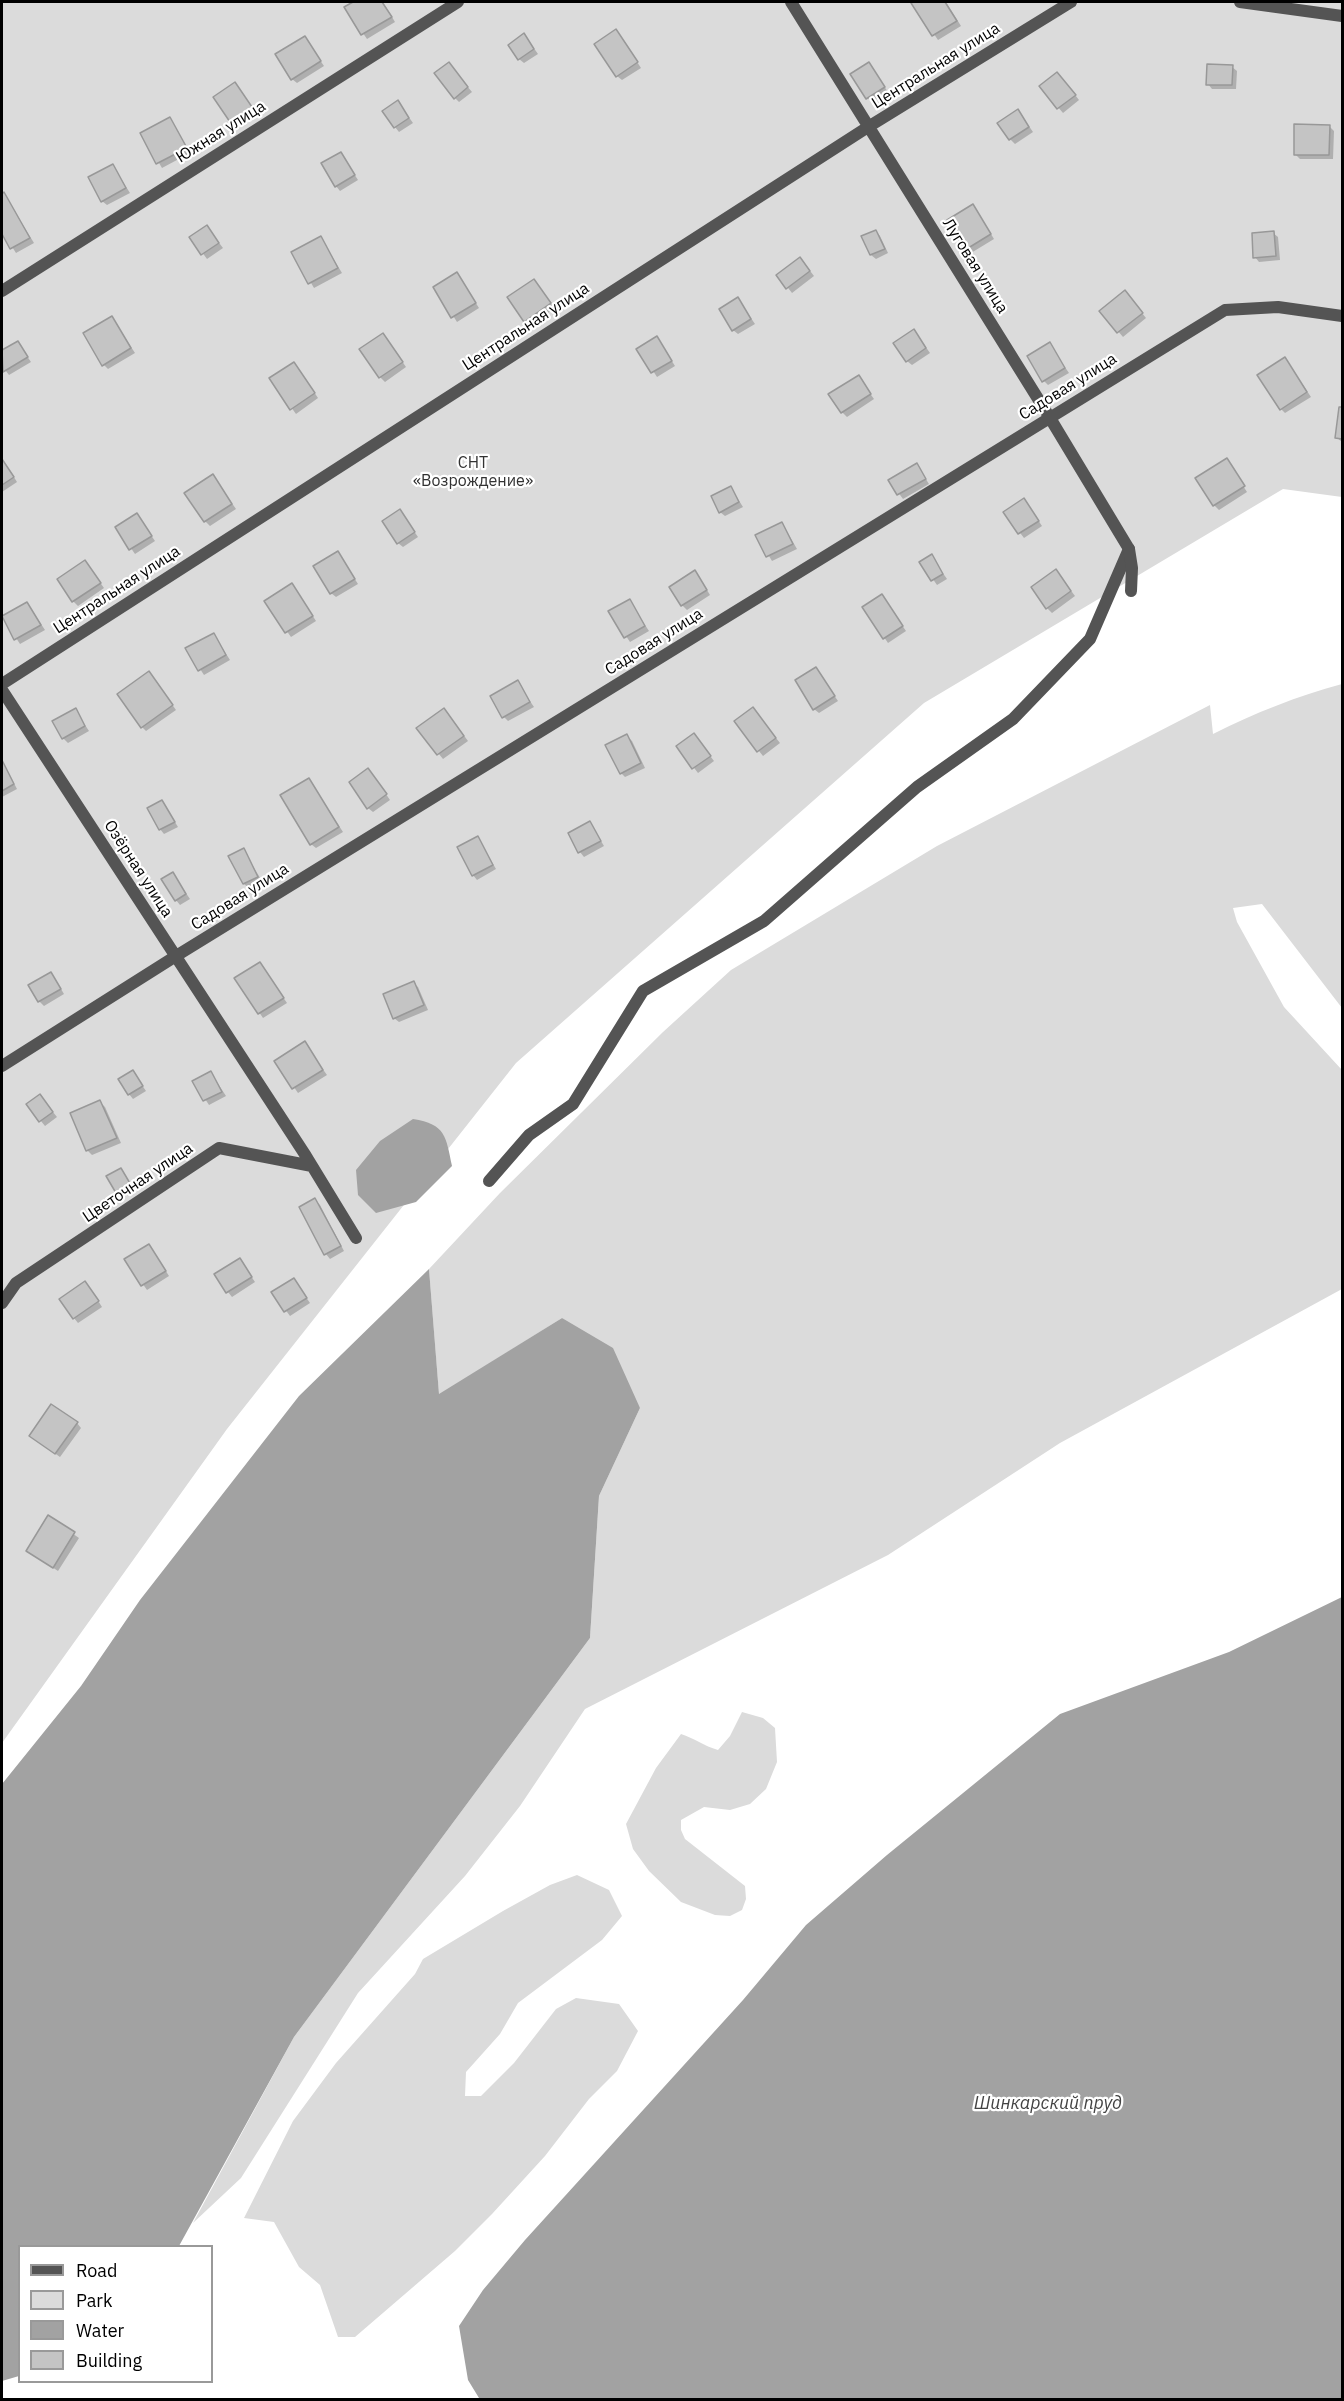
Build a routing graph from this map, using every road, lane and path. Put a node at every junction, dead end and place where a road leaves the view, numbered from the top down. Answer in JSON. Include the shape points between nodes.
{"nodes":[{"id":1,"x":458,"y":2,"type":"edge"},
{"id":2,"x":791,"y":2,"type":"edge"},
{"id":3,"x":1071,"y":2,"type":"edge"},
{"id":4,"x":1240,"y":2,"type":"edge"},
{"id":5,"x":1342,"y":16,"type":"edge"},
{"id":6,"x":868,"y":128,"type":"junction"},
{"id":7,"x":2,"y":291,"type":"edge"},
{"id":8,"x":1342,"y":316,"type":"edge"},
{"id":9,"x":1050,"y":418,"type":"junction"},
{"id":10,"x":1129,"y":549,"type":"junction"},
{"id":11,"x":1131,"y":591,"type":"dead end"},
{"id":12,"x":2,"y":684,"type":"edge"},
{"id":13,"x":2,"y":690,"type":"edge"},
{"id":14,"x":176,"y":956,"type":"junction"},
{"id":15,"x":2,"y":1066,"type":"edge"},
{"id":16,"x":309,"y":1161,"type":"junction"},
{"id":17,"x":489,"y":1181,"type":"dead end"},
{"id":18,"x":356,"y":1238,"type":"dead end"},
{"id":19,"x":2,"y":1304,"type":"edge"}],
"edges":[{"from":1,"to":7,"type":"street","name":"Южная улица"},
{"from":2,"to":6,"type":"street","name":"Луговая улица"},
{"from":3,"to":6,"type":"street","name":"Центральная улица"},
{"from":4,"to":5,"type":"street"},
{"from":6,"to":9,"type":"street","name":"Луговая улица"},
{"from":6,"to":12,"type":"street","name":"Центральная улица"},
{"from":8,"to":9,"type":"street","name":"Садовая улица","via":[[1278,307],[1225,310]]},
{"from":9,"to":10,"type":"street","name":"Луговая улица"},
{"from":9,"to":14,"type":"street","name":"Садовая улица"},
{"from":10,"to":11,"type":"street"},
{"from":10,"to":17,"type":"street","via":[[1090,639],[1013,718],[917,787],[764,921],[643,991],[573,1104],[529,1135]]},
{"from":13,"to":14,"type":"street","name":"Озёрная улица"},
{"from":14,"to":15,"type":"street","name":"Садовая улица"},
{"from":14,"to":16,"type":"street","name":"Озёрная улица"},
{"from":16,"to":18,"type":"street","name":"Озёрная улица"},
{"from":16,"to":19,"type":"street","name":"Цветочная улица","via":[[219,1148],[16,1283]]}]}
